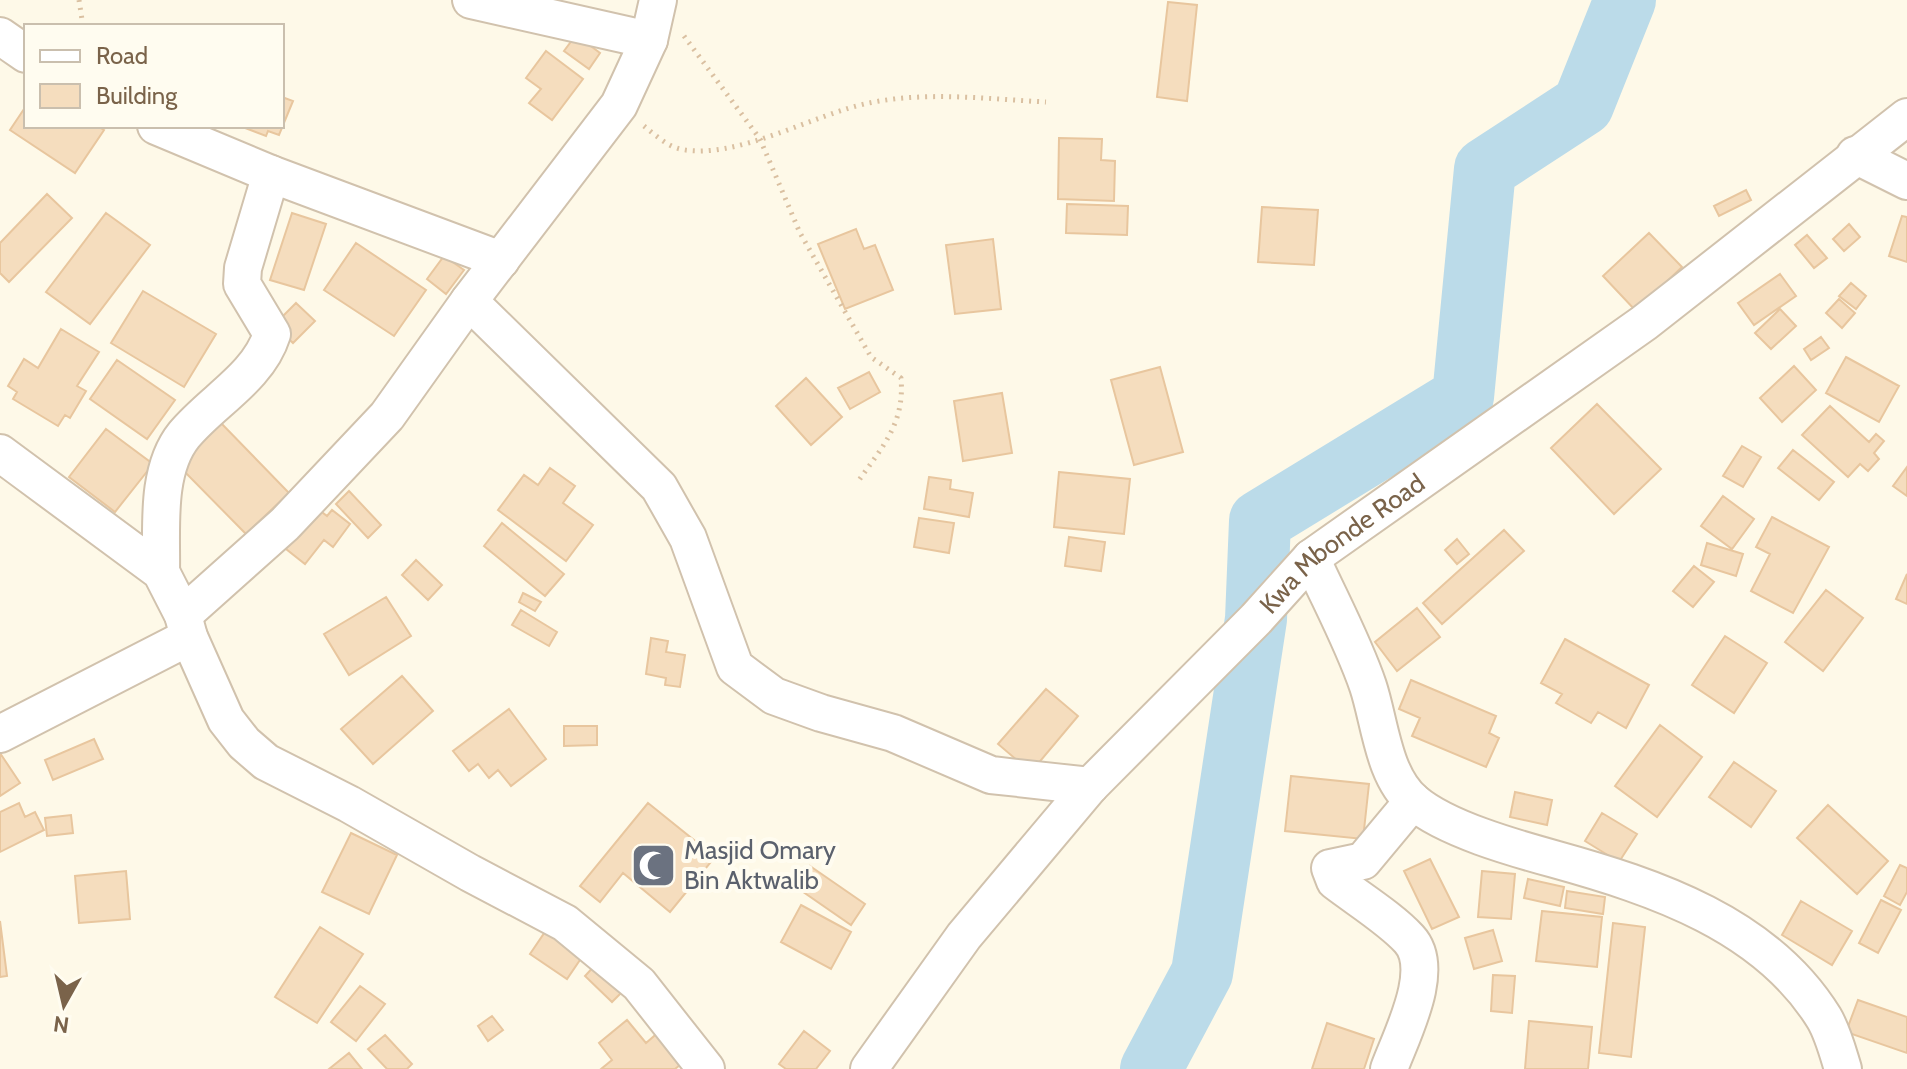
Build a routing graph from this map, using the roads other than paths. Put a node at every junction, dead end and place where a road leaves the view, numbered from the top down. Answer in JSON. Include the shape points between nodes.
{"nodes":[{"id":1,"x":471,"y":0,"type":"edge"},
{"id":2,"x":658,"y":0,"type":"edge"},
{"id":3,"x":0,"y":36,"type":"edge"},
{"id":4,"x":649,"y":40,"type":"junction"},
{"id":5,"x":24,"y":53,"type":"edge"},
{"id":6,"x":1907,"y":117,"type":"edge"},
{"id":7,"x":161,"y":128,"type":"edge"},
{"id":8,"x":1855,"y":155,"type":"junction"},
{"id":9,"x":271,"y":174,"type":"junction"},
{"id":10,"x":1907,"y":181,"type":"edge"},
{"id":11,"x":501,"y":260,"type":"junction"},
{"id":12,"x":469,"y":301,"type":"junction"},
{"id":13,"x":0,"y":453,"type":"edge"},
{"id":14,"x":1311,"y":558,"type":"junction"},
{"id":15,"x":161,"y":572,"type":"junction"},
{"id":16,"x":186,"y":626,"type":"junction"},
{"id":17,"x":0,"y":734,"type":"edge"},
{"id":18,"x":1090,"y":786,"type":"junction"},
{"id":19,"x":1413,"y":801,"type":"junction"},
{"id":20,"x":706,"y":1069,"type":"edge"},
{"id":21,"x":869,"y":1069,"type":"edge"},
{"id":22,"x":1389,"y":1069,"type":"edge"},
{"id":23,"x":1843,"y":1069,"type":"edge"}],
"edges":[{"from":1,"to":4,"type":"street"},
{"from":2,"to":4,"type":"street"},
{"from":3,"to":5,"type":"street"},
{"from":4,"to":11,"type":"street","via":[[619,105]]},
{"from":6,"to":8,"type":"street","name":"Kwa Mbonde Road"},
{"from":7,"to":9,"type":"street"},
{"from":8,"to":10,"type":"street"},
{"from":8,"to":14,"type":"street","name":"Kwa Mbonde Road","via":[[1644,323]]},
{"from":9,"to":11,"type":"street"},
{"from":9,"to":15,"type":"street","via":[[242,284],[272,334],[246,375],[183,436],[169,465]]},
{"from":11,"to":12,"type":"street"},
{"from":12,"to":16,"type":"street","via":[[387,416]]},
{"from":12,"to":18,"type":"street","via":[[659,487],[688,538],[735,667],[774,696],[893,733],[991,775]]},
{"from":13,"to":15,"type":"street"},
{"from":14,"to":18,"type":"street","name":"Kwa Mbonde Road"},
{"from":14,"to":19,"type":"street","via":[[1367,685],[1390,769]]},
{"from":15,"to":16,"type":"street"},
{"from":16,"to":17,"type":"street"},
{"from":16,"to":20,"type":"street","via":[[226,720],[266,762],[565,923],[639,984]]},
{"from":18,"to":21,"type":"street","name":"Kwa Mbonde Road","via":[[964,936]]},
{"from":19,"to":22,"type":"street","via":[[1363,861],[1330,868],[1335,881],[1411,940],[1421,960],[1418,989]]},
{"from":19,"to":23,"type":"street","via":[[1517,849],[1626,879],[1753,942],[1796,979],[1825,1021]]}]}
